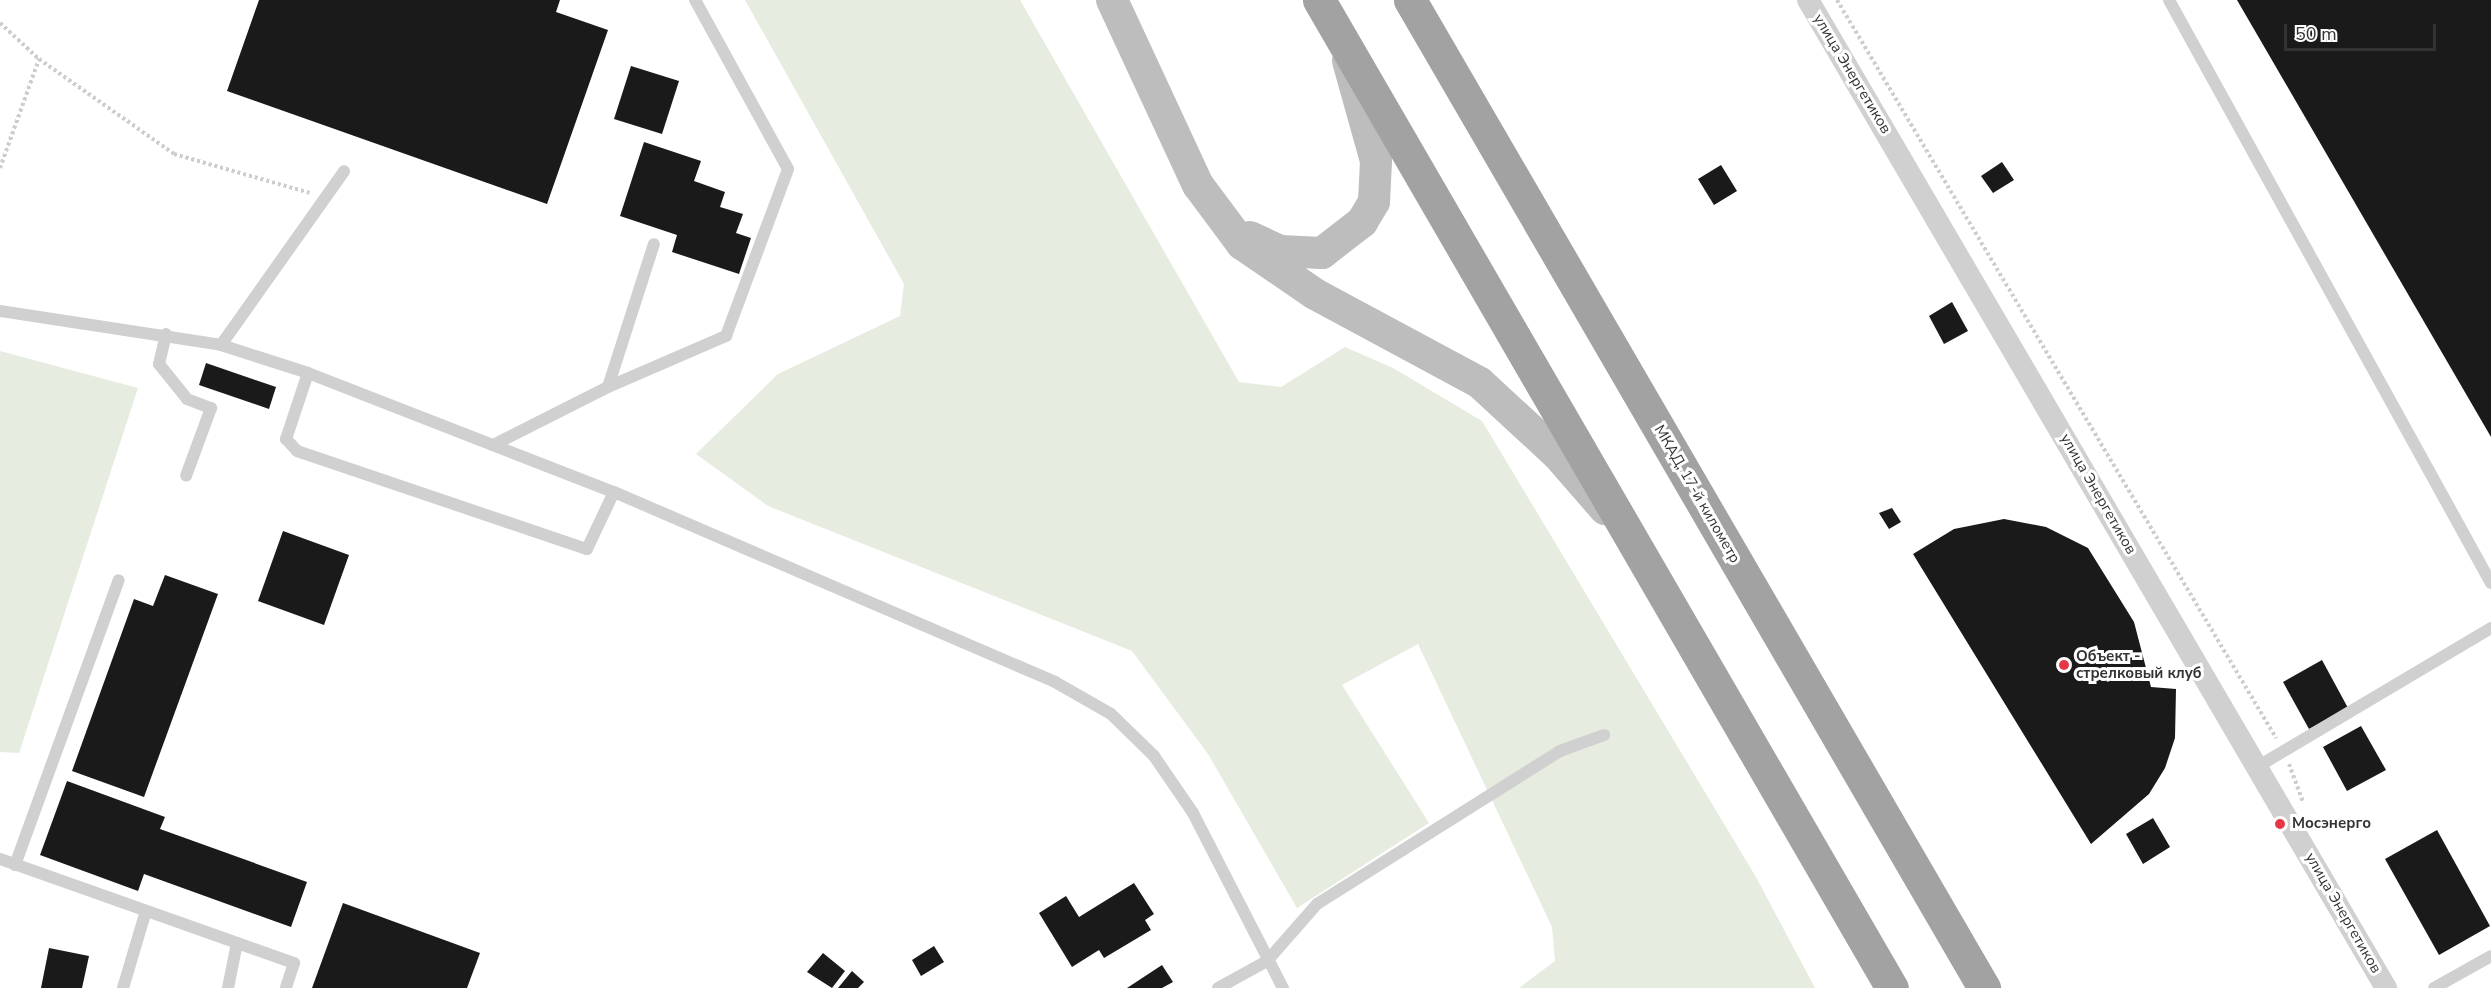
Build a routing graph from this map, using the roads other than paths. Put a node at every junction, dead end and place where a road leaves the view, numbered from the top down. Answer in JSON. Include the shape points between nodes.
{"nodes":[{"id":1,"x":696,"y":0,"type":"edge"},
{"id":2,"x":1112,"y":0,"type":"edge"},
{"id":3,"x":1319,"y":0,"type":"edge"},
{"id":4,"x":1410,"y":0,"type":"edge"},
{"id":5,"x":1808,"y":0,"type":"edge"},
{"id":6,"x":2169,"y":0,"type":"edge"},
{"id":7,"x":1342,"y":40,"type":"junction"},
{"id":8,"x":344,"y":171,"type":"dead end"},
{"id":9,"x":1224,"y":220,"type":"junction"},
{"id":10,"x":654,"y":244,"type":"dead end"},
{"id":11,"x":0,"y":311,"type":"edge"},
{"id":12,"x":166,"y":334,"type":"junction"},
{"id":13,"x":221,"y":345,"type":"junction"},
{"id":14,"x":308,"y":373,"type":"junction"},
{"id":15,"x":608,"y":387,"type":"junction"},
{"id":16,"x":494,"y":444,"type":"junction"},
{"id":17,"x":186,"y":476,"type":"dead end"},
{"id":18,"x":614,"y":492,"type":"junction"},
{"id":19,"x":1636,"y":547,"type":"junction"},
{"id":20,"x":119,"y":580,"type":"dead end"},
{"id":21,"x":2491,"y":582,"type":"edge"},
{"id":22,"x":2491,"y":628,"type":"edge"},
{"id":23,"x":1604,"y":735,"type":"dead end"},
{"id":24,"x":2257,"y":767,"type":"junction"},
{"id":25,"x":0,"y":859,"type":"edge"},
{"id":26,"x":15,"y":865,"type":"junction"},
{"id":27,"x":146,"y":911,"type":"junction"},
{"id":28,"x":237,"y":943,"type":"junction"},
{"id":29,"x":2491,"y":956,"type":"edge"},
{"id":30,"x":1268,"y":961,"type":"junction"},
{"id":31,"x":123,"y":988,"type":"edge"},
{"id":32,"x":228,"y":988,"type":"edge"},
{"id":33,"x":286,"y":988,"type":"edge"},
{"id":34,"x":1218,"y":988,"type":"edge"},
{"id":35,"x":1283,"y":988,"type":"edge"},
{"id":36,"x":1892,"y":988,"type":"edge"},
{"id":37,"x":1984,"y":988,"type":"edge"},
{"id":38,"x":2386,"y":988,"type":"edge"},
{"id":39,"x":2434,"y":988,"type":"edge"}],
"edges":[{"from":1,"to":15,"type":"lane","via":[[788,169],[726,336]]},
{"from":2,"to":9,"type":"main road","via":[[1198,185]]},
{"from":3,"to":7,"type":"highway"},
{"from":4,"to":37,"type":"highway","name":"МКАД, 17-й километр"},
{"from":5,"to":24,"type":"street","name":"улица Энергетиков"},
{"from":6,"to":21,"type":"lane"},
{"from":7,"to":9,"type":"main road","via":[[1376,161],[1374,202],[1362,222],[1322,253],[1301,254],[1280,251]]},
{"from":7,"to":19,"type":"highway"},
{"from":8,"to":13,"type":"lane"},
{"from":9,"to":19,"type":"main road","via":[[1260,261],[1479,383],[1558,455]]},
{"from":10,"to":15,"type":"lane"},
{"from":11,"to":12,"type":"lane"},
{"from":12,"to":13,"type":"lane"},
{"from":12,"to":17,"type":"lane","via":[[159,364],[187,399],[211,408]]},
{"from":13,"to":14,"type":"lane"},
{"from":14,"to":16,"type":"lane"},
{"from":14,"to":18,"type":"lane","via":[[285,439],[297,451],[587,549],[596,541]]},
{"from":15,"to":16,"type":"lane"},
{"from":16,"to":18,"type":"lane"},
{"from":18,"to":30,"type":"lane","via":[[1055,682],[1111,714],[1154,756],[1192,813]]},
{"from":19,"to":36,"type":"highway"},
{"from":20,"to":26,"type":"lane"},
{"from":22,"to":24,"type":"lane"},
{"from":23,"to":30,"type":"lane","via":[[1560,752],[1317,904]]},
{"from":24,"to":38,"type":"street","name":"улица Энергетиков"},
{"from":25,"to":26,"type":"lane"},
{"from":26,"to":27,"type":"lane"},
{"from":27,"to":28,"type":"lane"},
{"from":27,"to":31,"type":"lane"},
{"from":28,"to":32,"type":"lane"},
{"from":28,"to":33,"type":"lane","via":[[294,963]]},
{"from":29,"to":39,"type":"lane"},
{"from":30,"to":34,"type":"lane"},
{"from":30,"to":35,"type":"lane"}]}
